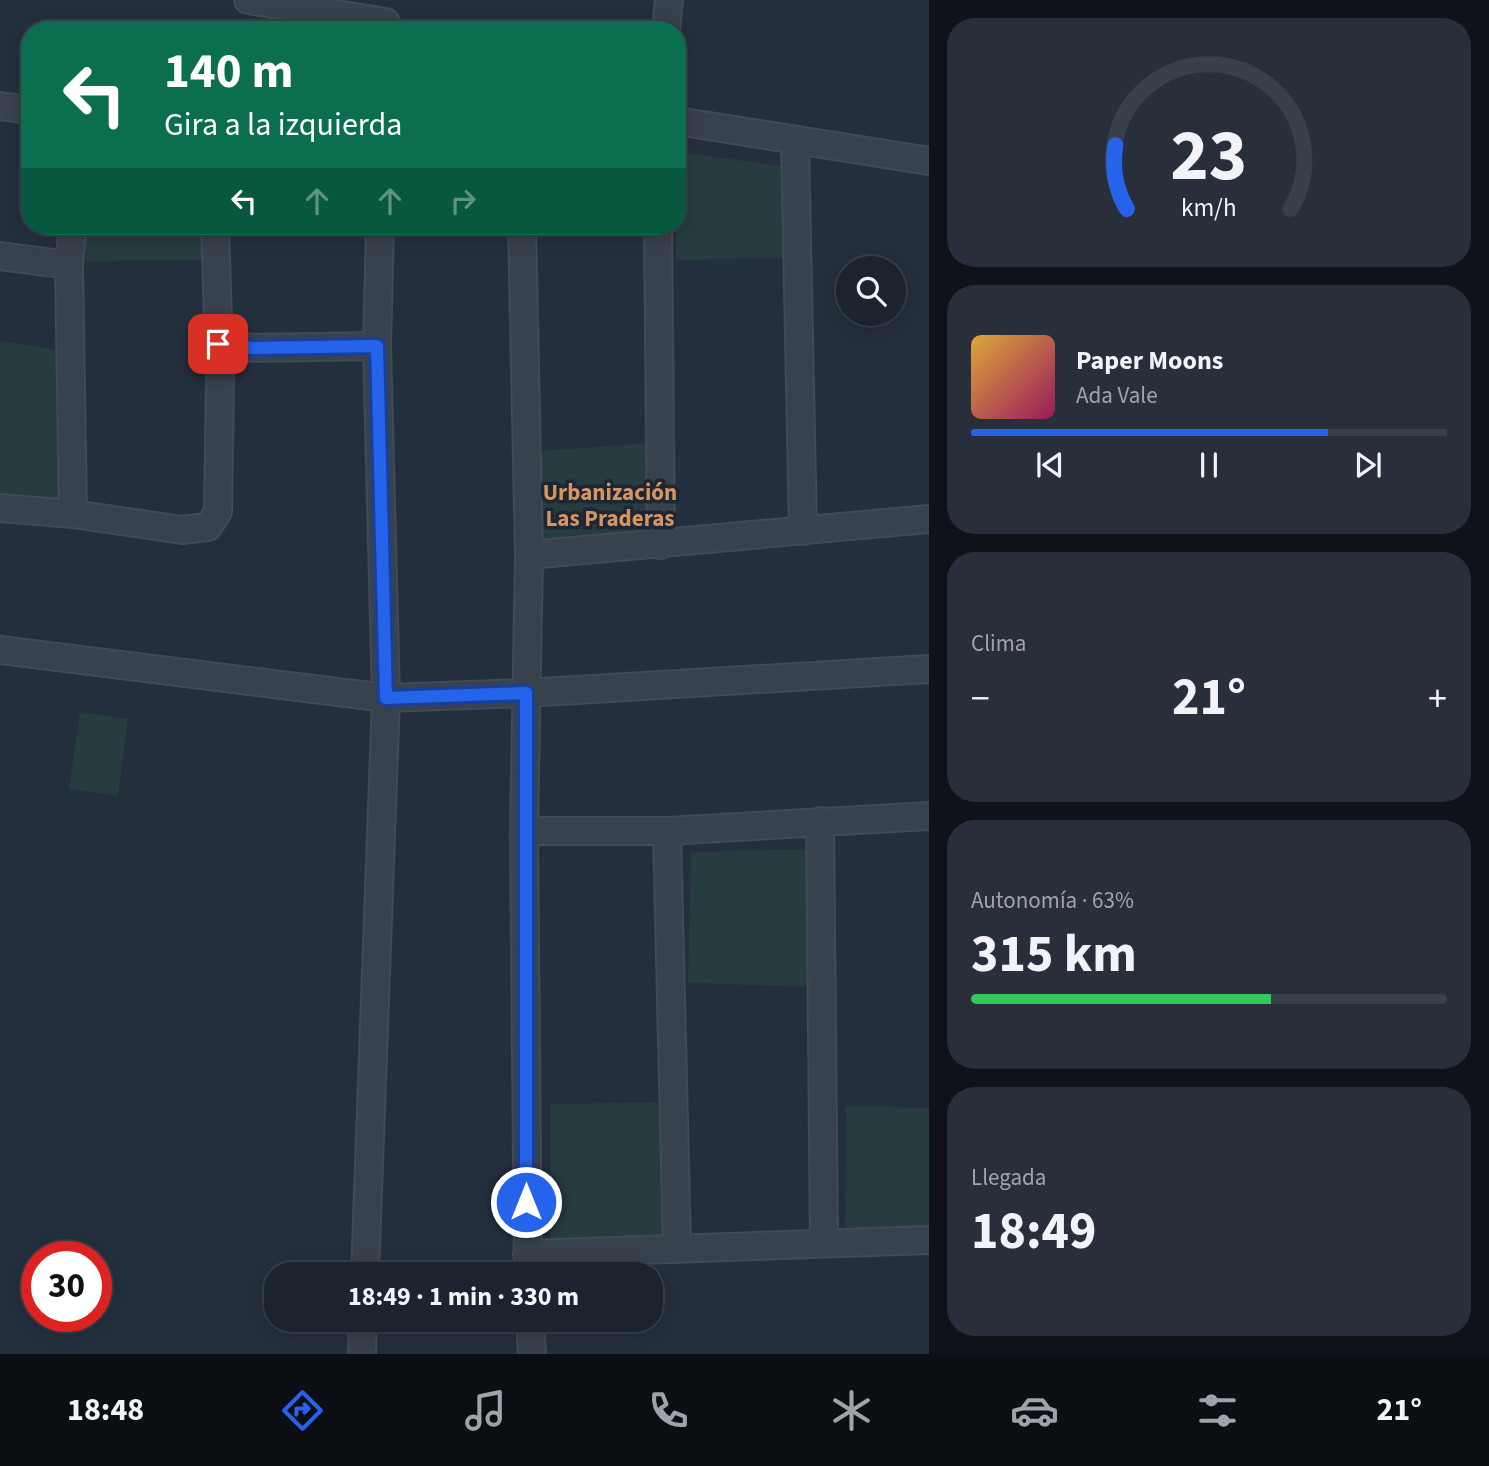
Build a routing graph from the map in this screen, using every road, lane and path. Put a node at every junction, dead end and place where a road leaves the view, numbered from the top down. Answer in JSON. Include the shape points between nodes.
{"nodes":[{"id":1,"x":248,"y":0,"type":"edge"},
{"id":2,"x":670,"y":0,"type":"edge"},
{"id":3,"x":387,"y":17,"type":"edge"},
{"id":4,"x":667,"y":21,"type":"edge"},
{"id":5,"x":0,"y":106,"type":"edge"},
{"id":6,"x":21,"y":109,"type":"edge"},
{"id":7,"x":686,"y":123,"type":"edge"},
{"id":8,"x":795,"y":141,"type":"junction"},
{"id":9,"x":929,"y":160,"type":"edge"},
{"id":10,"x":72,"y":235,"type":"edge"},
{"id":11,"x":215,"y":235,"type":"edge"},
{"id":12,"x":380,"y":235,"type":"edge"},
{"id":13,"x":522,"y":235,"type":"edge"},
{"id":14,"x":658,"y":235,"type":"edge"},
{"id":15,"x":0,"y":256,"type":"edge"},
{"id":16,"x":69,"y":265,"type":"junction"},
{"id":17,"x":218,"y":344,"type":"junction"},
{"id":18,"x":377,"y":346,"type":"junction"},
{"id":19,"x":0,"y":508,"type":"edge"},
{"id":20,"x":73,"y":514,"type":"junction"},
{"id":21,"x":929,"y":519,"type":"edge"},
{"id":22,"x":803,"y":531,"type":"junction"},
{"id":23,"x":661,"y":545,"type":"junction"},
{"id":24,"x":529,"y":555,"type":"junction"},
{"id":25,"x":0,"y":650,"type":"edge"},
{"id":26,"x":929,"y":669,"type":"edge"},
{"id":27,"x":526,"y":693,"type":"junction"},
{"id":28,"x":386,"y":698,"type":"junction"},
{"id":29,"x":929,"y":816,"type":"edge"},
{"id":30,"x":820,"y":821,"type":"junction"},
{"id":31,"x":524,"y":831,"type":"junction"},
{"id":32,"x":667,"y":831,"type":"junction"},
{"id":33,"x":929,"y":1240,"type":"edge"},
{"id":34,"x":824,"y":1242,"type":"junction"},
{"id":35,"x":677,"y":1249,"type":"junction"},
{"id":36,"x":365,"y":1262,"type":"edge"},
{"id":37,"x":527,"y":1262,"type":"edge"},
{"id":38,"x":547,"y":1262,"type":"edge"},
{"id":39,"x":363,"y":1332,"type":"edge"},
{"id":40,"x":531,"y":1332,"type":"edge"},
{"id":41,"x":362,"y":1354,"type":"edge"},
{"id":42,"x":532,"y":1354,"type":"edge"}],
"edges":[{"from":1,"to":3,"type":"street"},
{"from":2,"to":4,"type":"street"},
{"from":5,"to":6,"type":"street"},
{"from":7,"to":8,"type":"street"},
{"from":8,"to":9,"type":"street"},
{"from":8,"to":22,"type":"street"},
{"from":10,"to":16,"type":"street"},
{"from":11,"to":17,"type":"street"},
{"from":12,"to":18,"type":"street"},
{"from":13,"to":24,"type":"street"},
{"from":14,"to":23,"type":"street"},
{"from":15,"to":16,"type":"street"},
{"from":16,"to":20,"type":"street"},
{"from":17,"to":18,"type":"street","via":[[252,348]]},
{"from":17,"to":20,"type":"street","via":[[218,512],[208,527],[182,530]]},
{"from":18,"to":28,"type":"street"},
{"from":19,"to":20,"type":"street"},
{"from":21,"to":22,"type":"street"},
{"from":22,"to":23,"type":"street"},
{"from":23,"to":24,"type":"street"},
{"from":24,"to":27,"type":"street"},
{"from":25,"to":28,"type":"street"},
{"from":26,"to":27,"type":"street"},
{"from":27,"to":28,"type":"street"},
{"from":27,"to":31,"type":"street"},
{"from":28,"to":36,"type":"street"},
{"from":29,"to":30,"type":"street"},
{"from":30,"to":32,"type":"street"},
{"from":30,"to":34,"type":"street"},
{"from":31,"to":32,"type":"street"},
{"from":31,"to":37,"type":"street"},
{"from":32,"to":35,"type":"street"},
{"from":33,"to":34,"type":"street"},
{"from":34,"to":35,"type":"street"},
{"from":35,"to":38,"type":"street"},
{"from":39,"to":41,"type":"street"},
{"from":40,"to":42,"type":"street"}]}
